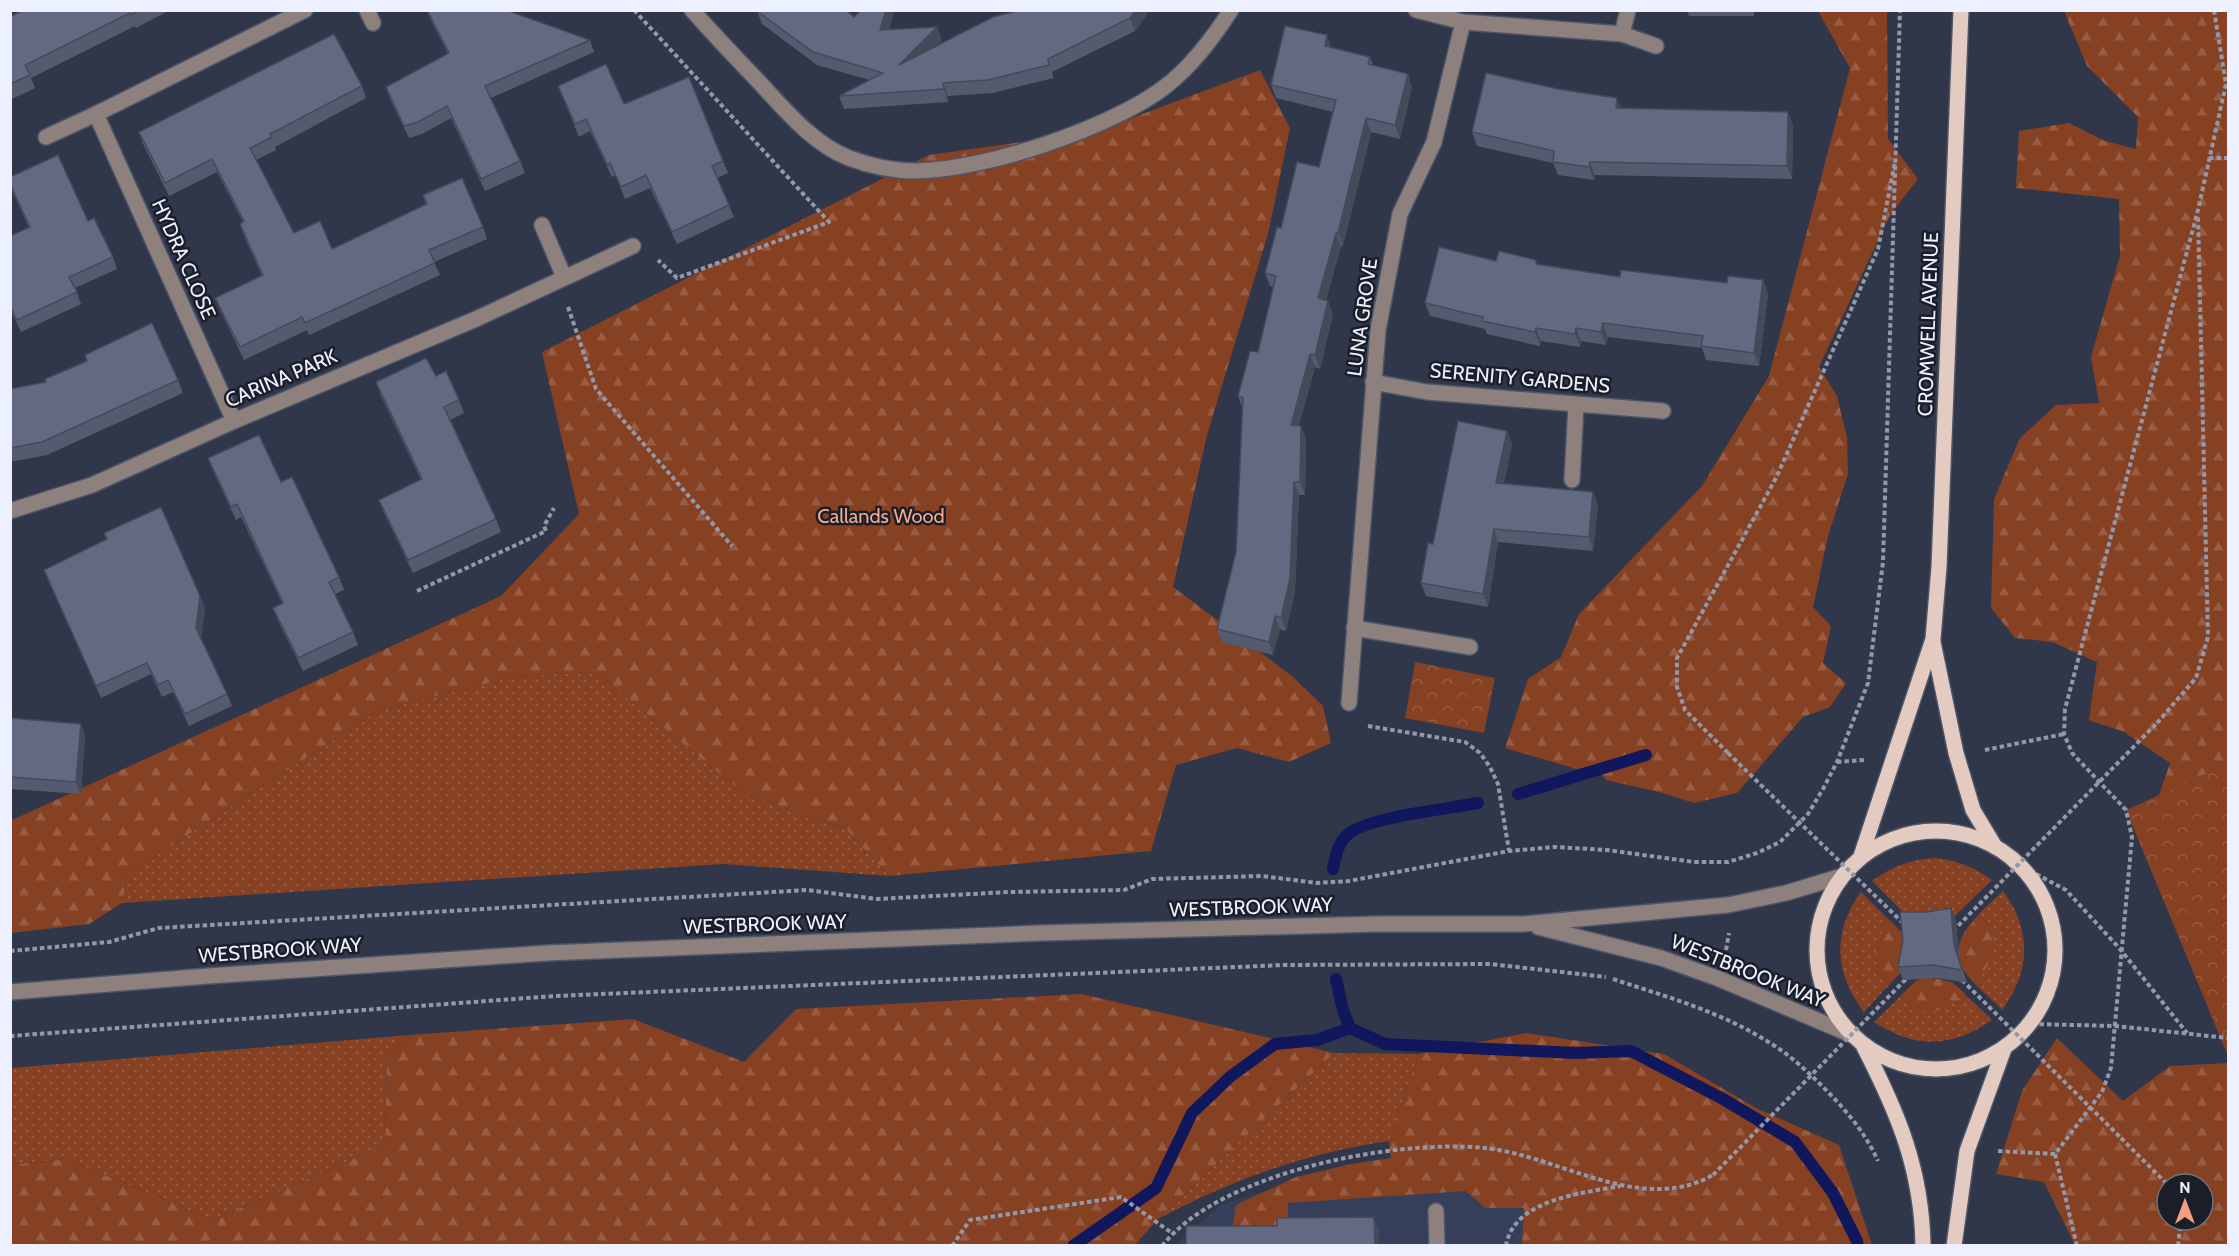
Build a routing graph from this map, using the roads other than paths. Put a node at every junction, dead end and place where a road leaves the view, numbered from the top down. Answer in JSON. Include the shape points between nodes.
{"nodes":[{"id":1,"x":305,"y":10,"type":"edge"},
{"id":2,"x":692,"y":10,"type":"edge"},
{"id":3,"x":1231,"y":10,"type":"edge"},
{"id":4,"x":1416,"y":10,"type":"edge"},
{"id":5,"x":1628,"y":10,"type":"edge"},
{"id":6,"x":1961,"y":10,"type":"edge"},
{"id":7,"x":1463,"y":22,"type":"junction"},
{"id":8,"x":1622,"y":34,"type":"junction"},
{"id":9,"x":1656,"y":46,"type":"dead end"},
{"id":10,"x":96,"y":114,"type":"junction"},
{"id":11,"x":46,"y":137,"type":"dead end"},
{"id":12,"x":542,"y":225,"type":"dead end"},
{"id":13,"x":633,"y":246,"type":"road end"},
{"id":14,"x":564,"y":277,"type":"junction"},
{"id":15,"x":1373,"y":382,"type":"junction"},
{"id":16,"x":1576,"y":405,"type":"junction"},
{"id":17,"x":1663,"y":411,"type":"dead end"},
{"id":18,"x":234,"y":421,"type":"junction"},
{"id":19,"x":1572,"y":480,"type":"dead end"},
{"id":20,"x":10,"y":511,"type":"edge"},
{"id":21,"x":1354,"y":628,"type":"junction"},
{"id":22,"x":1932,"y":639,"type":"junction"},
{"id":23,"x":1470,"y":647,"type":"dead end"},
{"id":24,"x":1348,"y":703,"type":"road end"},
{"id":25,"x":1994,"y":845,"type":"junction"},
{"id":26,"x":1861,"y":856,"type":"junction"},
{"id":27,"x":1842,"y":876,"type":"junction"},
{"id":28,"x":1523,"y":924,"type":"junction"},
{"id":29,"x":10,"y":992,"type":"edge"},
{"id":30,"x":1852,"y":1035,"type":"junction"},
{"id":31,"x":1864,"y":1047,"type":"junction"},
{"id":32,"x":2004,"y":1049,"type":"junction"},
{"id":33,"x":1436,"y":1211,"type":"dead end"},
{"id":34,"x":1437,"y":1245,"type":"edge"},
{"id":35,"x":1923,"y":1245,"type":"edge"},
{"id":36,"x":1954,"y":1245,"type":"edge"}],
"edges":[{"from":1,"to":10,"type":"street"},
{"from":2,"to":3,"type":"street","via":[[792,118],[822,144],[882,168],[916,171],[1005,155],[1083,131],[1141,102],[1187,67]]},
{"from":4,"to":7,"type":"street"},
{"from":5,"to":8,"type":"street"},
{"from":6,"to":22,"type":"main road","name":"CROMWELL AVENUE","via":[[1939,567]]},
{"from":7,"to":8,"type":"street"},
{"from":7,"to":15,"type":"street","name":"LUNA GROVE","via":[[1434,142],[1400,214],[1378,330]]},
{"from":8,"to":9,"type":"street"},
{"from":10,"to":11,"type":"street"},
{"from":10,"to":18,"type":"street","name":"HYDRA CLOSE"},
{"from":12,"to":14,"type":"street"},
{"from":13,"to":14,"type":"street","name":"CARINA PARK"},
{"from":14,"to":18,"type":"street","name":"CARINA PARK","via":[[476,319]]},
{"from":15,"to":16,"type":"street","name":"SERENITY GARDENS","via":[[1427,392]]},
{"from":15,"to":21,"type":"street","name":"LUNA GROVE"},
{"from":16,"to":17,"type":"street","name":"SERENITY GARDENS"},
{"from":16,"to":19,"type":"street"},
{"from":18,"to":20,"type":"street","name":"CARINA PARK","via":[[92,485]]},
{"from":21,"to":23,"type":"street"},
{"from":21,"to":24,"type":"street","name":"LUNA GROVE"},
{"from":22,"to":25,"type":"main road","name":"CROMWELL AVENUE","via":[[1956,753],[1973,810]]},
{"from":22,"to":26,"type":"main road","name":"CROMWELL AVENUE"},
{"from":25,"to":26,"type":"main road","via":[[1961,833],[1926,831],[1891,839]]},
{"from":25,"to":32,"type":"main road","via":[[2023,867],[2043,894],[2055,938],[2056,960],[2049,994],[2032,1024]]},
{"from":26,"to":27,"type":"main road"},
{"from":27,"to":28,"type":"street","name":"WESTBROOK WAY","via":[[1728,905]]},
{"from":27,"to":30,"type":"main road","via":[[1824,906],[1816,940],[1818,975],[1830,1008]]},
{"from":28,"to":29,"type":"street","name":"WESTBROOK WAY","via":[[1040,933],[548,953]]},
{"from":28,"to":30,"type":"street","name":"WESTBROOK WAY","via":[[1661,958]]},
{"from":30,"to":31,"type":"main road"},
{"from":31,"to":32,"type":"main road","via":[[1897,1064],[1934,1070],[1971,1065]]},
{"from":31,"to":35,"type":"main road","via":[[1893,1103],[1911,1152]]},
{"from":32,"to":36,"type":"main road","via":[[1966,1151]]},
{"from":33,"to":34,"type":"street"}]}
